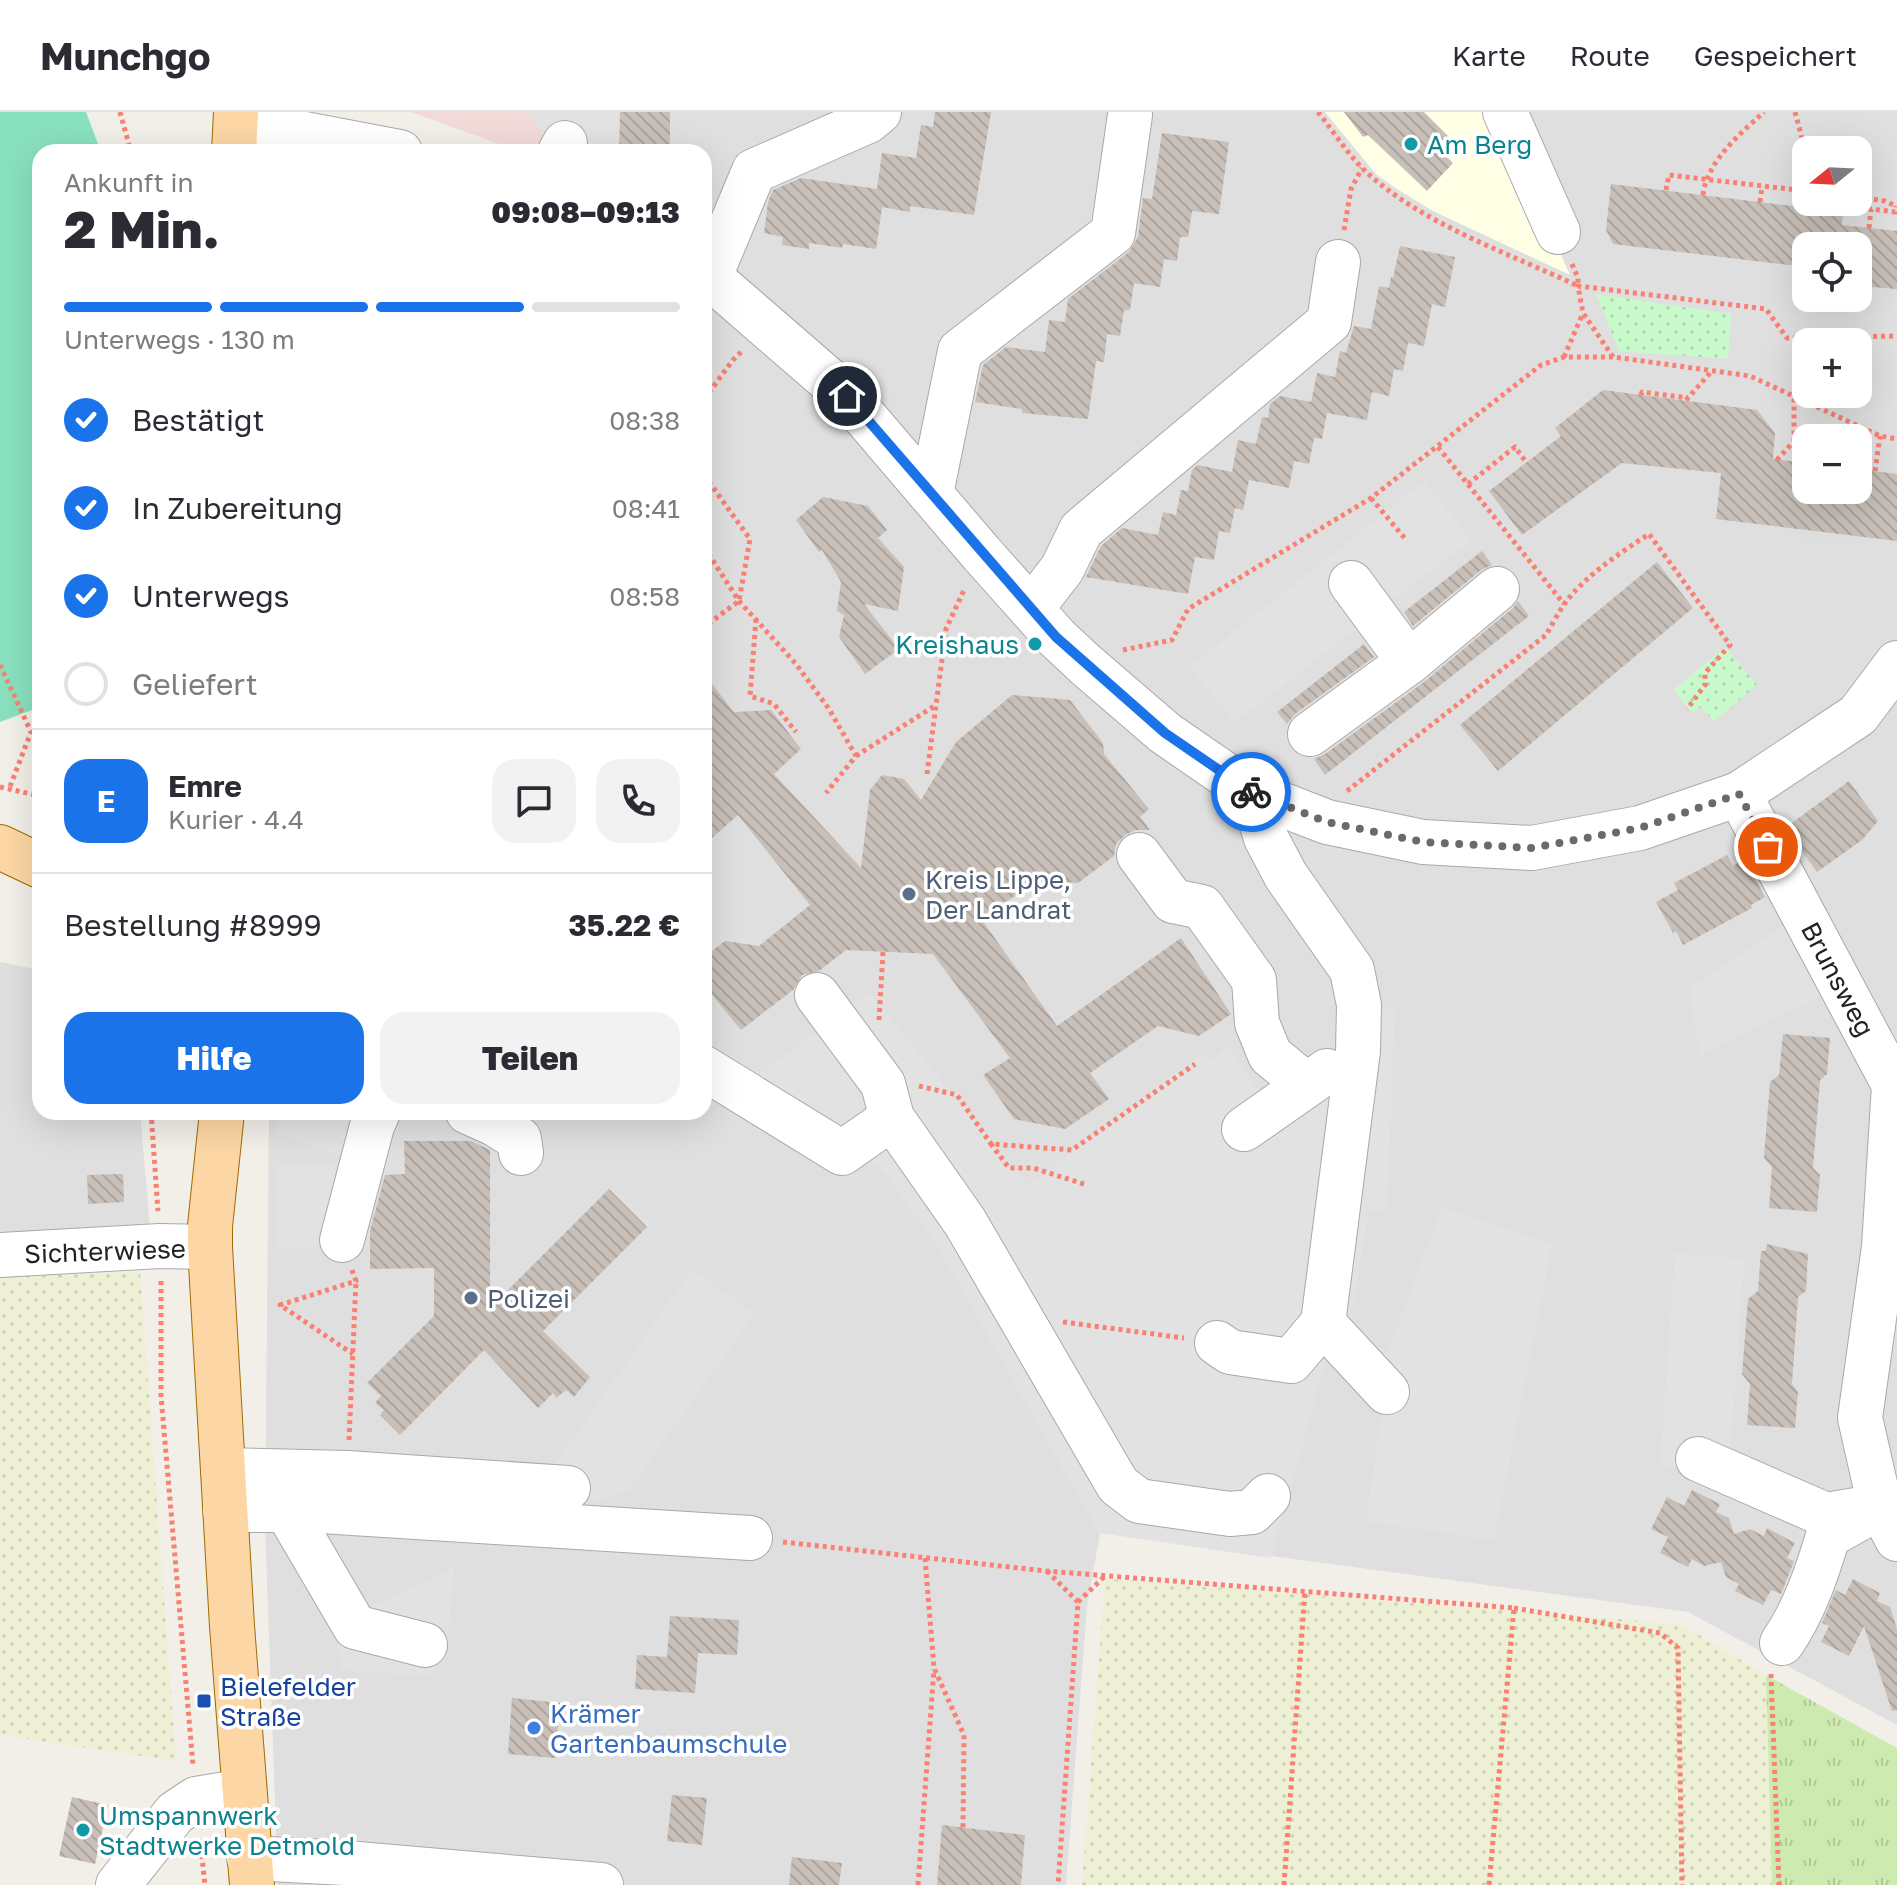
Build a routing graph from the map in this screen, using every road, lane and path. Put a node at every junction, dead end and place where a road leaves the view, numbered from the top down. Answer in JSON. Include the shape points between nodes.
{"nodes":[{"id":1,"x":120,"y":112,"type":"edge"},
{"id":2,"x":879,"y":112,"type":"edge"},
{"id":3,"x":1318,"y":112,"type":"edge"},
{"id":4,"x":1505,"y":112,"type":"edge"},
{"id":5,"x":1764,"y":112,"type":"edge"},
{"id":6,"x":1795,"y":112,"type":"edge"},
{"id":7,"x":1130,"y":115,"type":"dead end"},
{"id":8,"x":235,"y":128,"type":"edge"},
{"id":9,"x":1801,"y":136,"type":"edge"},
{"id":10,"x":129,"y":144,"type":"edge"},
{"id":11,"x":345,"y":144,"type":"edge"},
{"id":12,"x":1362,"y":168,"type":"junction"},
{"id":13,"x":1705,"y":180,"type":"junction"},
{"id":14,"x":1762,"y":186,"type":"junction"},
{"id":15,"x":1792,"y":189,"type":"edge"},
{"id":16,"x":1666,"y":190,"type":"dead end"},
{"id":17,"x":1703,"y":195,"type":"dead end"},
{"id":18,"x":1872,"y":199,"type":"edge"},
{"id":19,"x":1760,"y":202,"type":"dead end"},
{"id":20,"x":1897,"y":206,"type":"edge"},
{"id":21,"x":1869,"y":228,"type":"dead end"},
{"id":22,"x":1558,"y":232,"type":"dead end"},
{"id":23,"x":1338,"y":262,"type":"joint"},
{"id":24,"x":712,"y":263,"type":"edge"},
{"id":25,"x":712,"y":278,"type":"edge"},
{"id":26,"x":1578,"y":286,"type":"junction"},
{"id":27,"x":1583,"y":313,"type":"junction"},
{"id":28,"x":769,"y":326,"type":"junction"},
{"id":29,"x":1897,"y":336,"type":"edge"},
{"id":30,"x":1564,"y":357,"type":"junction"},
{"id":31,"x":1614,"y":357,"type":"junction"},
{"id":32,"x":1712,"y":371,"type":"junction"},
{"id":33,"x":712,"y":388,"type":"edge"},
{"id":34,"x":1641,"y":395,"type":"dead end"},
{"id":35,"x":1792,"y":395,"type":"edge"},
{"id":36,"x":1794,"y":408,"type":"edge"},
{"id":37,"x":1820,"y":408,"type":"edge"},
{"id":38,"x":1880,"y":436,"type":"junction"},
{"id":39,"x":1897,"y":439,"type":"edge"},
{"id":40,"x":1438,"y":447,"type":"junction"},
{"id":41,"x":1777,"y":460,"type":"dead end"},
{"id":42,"x":1526,"y":462,"type":"dead end"},
{"id":43,"x":1875,"y":471,"type":"dead end"},
{"id":44,"x":1468,"y":484,"type":"junction"},
{"id":45,"x":712,"y":486,"type":"edge"},
{"id":46,"x":931,"y":494,"type":"junction"},
{"id":47,"x":1371,"y":498,"type":"junction"},
{"id":48,"x":1407,"y":541,"type":"dead end"},
{"id":49,"x":981,"y":553,"type":"junction"},
{"id":50,"x":712,"y":559,"type":"edge"},
{"id":51,"x":1497,"y":589,"type":"dead end"},
{"id":52,"x":1348,"y":599,"type":"dead end"},
{"id":53,"x":739,"y":601,"type":"junction"},
{"id":54,"x":1564,"y":604,"type":"junction"},
{"id":55,"x":1031,"y":609,"type":"junction"},
{"id":56,"x":756,"y":619,"type":"junction"},
{"id":57,"x":712,"y":621,"type":"edge"},
{"id":58,"x":1409,"y":662,"type":"junction"},
{"id":59,"x":1897,"y":663,"type":"edge"},
{"id":60,"x":0,"y":665,"type":"edge"},
{"id":61,"x":1086,"y":665,"type":"junction"},
{"id":62,"x":936,"y":705,"type":"junction"},
{"id":63,"x":1687,"y":709,"type":"dead end"},
{"id":64,"x":31,"y":732,"type":"joint"},
{"id":65,"x":796,"y":732,"type":"dead end"},
{"id":66,"x":1310,"y":734,"type":"dead end"},
{"id":67,"x":856,"y":756,"type":"junction"},
{"id":68,"x":927,"y":774,"type":"dead end"},
{"id":69,"x":0,"y":787,"type":"edge"},
{"id":70,"x":9,"y":789,"type":"junction"},
{"id":71,"x":826,"y":793,"type":"dead end"},
{"id":72,"x":1252,"y":793,"type":"junction"},
{"id":73,"x":32,"y":794,"type":"edge"},
{"id":74,"x":1739,"y":794,"type":"junction"},
{"id":75,"x":1327,"y":822,"type":"junction"},
{"id":76,"x":32,"y":838,"type":"edge"},
{"id":77,"x":0,"y":844,"type":"edge"},
{"id":78,"x":1139,"y":855,"type":"dead end"},
{"id":79,"x":32,"y":862,"type":"edge"},
{"id":80,"x":883,"y":952,"type":"dead end"},
{"id":81,"x":817,"y":995,"type":"dead end"},
{"id":82,"x":879,"y":1029,"type":"dead end"},
{"id":83,"x":1358,"y":1051,"type":"junction"},
{"id":84,"x":1195,"y":1064,"type":"dead end"},
{"id":85,"x":712,"y":1073,"type":"edge"},
{"id":86,"x":911,"y":1074,"type":"dead end"},
{"id":87,"x":1306,"y":1085,"type":"junction"},
{"id":88,"x":892,"y":1118,"type":"junction"},
{"id":89,"x":152,"y":1120,"type":"edge"},
{"id":90,"x":191,"y":1120,"type":"edge"},
{"id":91,"x":221,"y":1120,"type":"edge"},
{"id":92,"x":375,"y":1120,"type":"edge"},
{"id":93,"x":483,"y":1120,"type":"edge"},
{"id":94,"x":1244,"y":1129,"type":"dead end"},
{"id":95,"x":991,"y":1144,"type":"junction"},
{"id":96,"x":521,"y":1153,"type":"dead end"},
{"id":97,"x":1084,"y":1184,"type":"dead end"},
{"id":98,"x":210,"y":1237,"type":"junction"},
{"id":99,"x":342,"y":1240,"type":"joint"},
{"id":100,"x":160,"y":1246,"type":"junction"},
{"id":101,"x":0,"y":1255,"type":"edge"},
{"id":102,"x":356,"y":1281,"type":"junction"},
{"id":103,"x":1063,"y":1322,"type":"dead end"},
{"id":104,"x":1323,"y":1323,"type":"junction"},
{"id":105,"x":1217,"y":1343,"type":"joint"},
{"id":106,"x":353,"y":1354,"type":"junction"},
{"id":107,"x":1387,"y":1392,"type":"dead end"},
{"id":108,"x":1698,"y":1459,"type":"dead end"},
{"id":109,"x":347,"y":1473,"type":"junction"},
{"id":110,"x":568,"y":1488,"type":"dead end"},
{"id":111,"x":224,"y":1490,"type":"junction"},
{"id":112,"x":1268,"y":1496,"type":"dead end"},
{"id":113,"x":286,"y":1509,"type":"junction"},
{"id":114,"x":1888,"y":1523,"type":"edge"},
{"id":115,"x":750,"y":1538,"type":"joint"},
{"id":116,"x":925,"y":1558,"type":"junction"},
{"id":117,"x":1046,"y":1571,"type":"junction"},
{"id":118,"x":1106,"y":1575,"type":"junction"},
{"id":119,"x":1305,"y":1590,"type":"junction"},
{"id":120,"x":1078,"y":1602,"type":"junction"},
{"id":121,"x":1514,"y":1608,"type":"junction"},
{"id":122,"x":1782,"y":1643,"type":"joint"},
{"id":123,"x":425,"y":1645,"type":"dead end"},
{"id":124,"x":934,"y":1668,"type":"junction"},
{"id":125,"x":244,"y":1791,"type":"junction"},
{"id":126,"x":196,"y":1799,"type":"junction"},
{"id":127,"x":963,"y":1828,"type":"dead end"},
{"id":128,"x":250,"y":1872,"type":"edge"},
{"id":129,"x":118,"y":1885,"type":"edge"},
{"id":130,"x":205,"y":1885,"type":"edge"},
{"id":131,"x":601,"y":1885,"type":"edge"},
{"id":132,"x":918,"y":1885,"type":"edge"},
{"id":133,"x":1058,"y":1885,"type":"edge"},
{"id":134,"x":1284,"y":1885,"type":"edge"},
{"id":135,"x":1489,"y":1885,"type":"edge"},
{"id":136,"x":1682,"y":1885,"type":"edge"},
{"id":137,"x":1779,"y":1885,"type":"edge"}],
"edges":[{"from":1,"to":10,"type":"path"},
{"from":2,"to":24,"type":"street","via":[[754,171]]},
{"from":3,"to":12,"type":"path"},
{"from":4,"to":22,"type":"street"},
{"from":5,"to":13,"type":"path","via":[[1734,139]]},
{"from":6,"to":9,"type":"path"},
{"from":7,"to":46,"type":"street","via":[[1113,233],[960,351]]},
{"from":8,"to":11,"type":"street"},
{"from":12,"to":23,"type":"path","via":[[1351,189]]},
{"from":12,"to":26,"type":"path","via":[[1395,196],[1450,227]]},
{"from":13,"to":14,"type":"path"},
{"from":13,"to":16,"type":"path","via":[[1669,175]]},
{"from":13,"to":17,"type":"path"},
{"from":14,"to":15,"type":"path"},
{"from":14,"to":19,"type":"path"},
{"from":18,"to":20,"type":"path"},
{"from":20,"to":21,"type":"path","via":[[1895,212],[1871,209]]},
{"from":23,"to":55,"type":"street","via":[[1329,322],[1081,530],[1062,569]]},
{"from":25,"to":28,"type":"street"},
{"from":26,"to":27,"type":"path"},
{"from":26,"to":29,"type":"path","via":[[1766,309],[1787,338]]},
{"from":27,"to":30,"type":"path"},
{"from":27,"to":31,"type":"path"},
{"from":28,"to":33,"type":"path"},
{"from":28,"to":46,"type":"street","via":[[847,396]]},
{"from":30,"to":31,"type":"path"},
{"from":30,"to":40,"type":"path","via":[[1541,365]]},
{"from":31,"to":32,"type":"path"},
{"from":32,"to":34,"type":"path","via":[[1687,399]]},
{"from":32,"to":35,"type":"path","via":[[1750,376]]},
{"from":36,"to":41,"type":"path","via":[[1794,441]]},
{"from":37,"to":38,"type":"path"},
{"from":38,"to":39,"type":"path"},
{"from":38,"to":43,"type":"path"},
{"from":40,"to":44,"type":"path"},
{"from":40,"to":47,"type":"path"},
{"from":42,"to":44,"type":"path","via":[[1515,447]]},
{"from":44,"to":54,"type":"path"},
{"from":45,"to":53,"type":"path","via":[[750,539]]},
{"from":46,"to":49,"type":"street"},
{"from":47,"to":48,"type":"path"},
{"from":47,"to":61,"type":"path","via":[[1188,609],[1172,640],[1114,651]]},
{"from":49,"to":55,"type":"street"},
{"from":49,"to":62,"type":"path","via":[[946,629]]},
{"from":50,"to":53,"type":"path"},
{"from":51,"to":58,"type":"street"},
{"from":52,"to":58,"type":"street"},
{"from":53,"to":56,"type":"path"},
{"from":53,"to":57,"type":"path"},
{"from":54,"to":63,"type":"path","via":[[1649,534],[1730,645],[1705,673],[1705,685]]},
{"from":54,"to":75,"type":"path","via":[[1546,635],[1344,793]]},
{"from":55,"to":61,"type":"street"},
{"from":56,"to":65,"type":"path","via":[[750,696],[774,704]]},
{"from":56,"to":67,"type":"path","via":[[829,709]]},
{"from":58,"to":66,"type":"street"},
{"from":59,"to":74,"type":"street","via":[[1858,715]]},
{"from":60,"to":64,"type":"path"},
{"from":61,"to":72,"type":"street","via":[[1165,733]]},
{"from":62,"to":67,"type":"path"},
{"from":62,"to":68,"type":"path"},
{"from":64,"to":70,"type":"path"},
{"from":67,"to":71,"type":"path"},
{"from":69,"to":70,"type":"path"},
{"from":70,"to":73,"type":"path"},
{"from":72,"to":75,"type":"street"},
{"from":72,"to":83,"type":"street","via":[[1266,838],[1286,876],[1352,970],[1359,1005]]},
{"from":74,"to":75,"type":"street","via":[[1640,828],[1532,848],[1423,842]]},
{"from":74,"to":114,"type":"street","name":"Brunsweg","via":[[1894,1085],[1884,1247],[1860,1418]]},
{"from":76,"to":77,"type":"main road"},
{"from":77,"to":79,"type":"main road"},
{"from":78,"to":87,"type":"street","via":[[1173,901],[1202,907],[1254,980],[1257,1023],[1270,1055]]},
{"from":80,"to":82,"type":"path"},
{"from":81,"to":88,"type":"street","via":[[883,1084]]},
{"from":83,"to":87,"type":"street"},
{"from":83,"to":104,"type":"street"},
{"from":84,"to":95,"type":"path","via":[[1072,1150]]},
{"from":85,"to":88,"type":"street","via":[[842,1153]]},
{"from":86,"to":95,"type":"path","via":[[919,1086],[957,1095]]},
{"from":87,"to":94,"type":"street"},
{"from":88,"to":112,"type":"street","via":[[965,1222],[1118,1485],[1139,1501],[1230,1514],[1252,1512]]},
{"from":89,"to":100,"type":"path"},
{"from":90,"to":98,"type":"main road"},
{"from":91,"to":98,"type":"main road"},
{"from":92,"to":99,"type":"street"},
{"from":93,"to":96,"type":"street","via":[[519,1139]]},
{"from":95,"to":97,"type":"path","via":[[1009,1168],[1033,1168]]},
{"from":98,"to":100,"type":"street","name":"Sichterwiese"},
{"from":98,"to":111,"type":"main road"},
{"from":99,"to":102,"type":"path"},
{"from":100,"to":101,"type":"street","name":"Sichterwiese"},
{"from":100,"to":126,"type":"path","via":[[161,1396]]},
{"from":102,"to":106,"type":"path"},
{"from":102,"to":106,"type":"path","via":[[280,1305]]},
{"from":103,"to":105,"type":"path"},
{"from":104,"to":105,"type":"street","via":[[1291,1361],[1230,1352]]},
{"from":104,"to":107,"type":"street"},
{"from":106,"to":109,"type":"path"},
{"from":108,"to":114,"type":"street","via":[[1826,1515]]},
{"from":109,"to":110,"type":"street"},
{"from":109,"to":111,"type":"street"},
{"from":111,"to":113,"type":"street"},
{"from":111,"to":125,"type":"main road"},
{"from":113,"to":115,"type":"street"},
{"from":113,"to":123,"type":"street","via":[[355,1627]]},
{"from":114,"to":122,"type":"street","via":[[1828,1536],[1795,1625]]},
{"from":115,"to":116,"type":"path"},
{"from":116,"to":117,"type":"path"},
{"from":116,"to":124,"type":"path"},
{"from":117,"to":118,"type":"path"},
{"from":117,"to":120,"type":"path"},
{"from":118,"to":119,"type":"path"},
{"from":118,"to":120,"type":"path"},
{"from":119,"to":121,"type":"path"},
{"from":119,"to":134,"type":"path"},
{"from":120,"to":133,"type":"path"},
{"from":121,"to":135,"type":"path"},
{"from":121,"to":136,"type":"path","via":[[1660,1633],[1678,1648]]},
{"from":122,"to":137,"type":"path","via":[[1769,1668]]},
{"from":124,"to":127,"type":"path","via":[[964,1735]]},
{"from":124,"to":132,"type":"path"},
{"from":125,"to":126,"type":"street"},
{"from":125,"to":128,"type":"main road"},
{"from":126,"to":129,"type":"street","via":[[175,1813]]},
{"from":126,"to":130,"type":"path"},
{"from":128,"to":131,"type":"street","via":[[346,1863]]}]}
